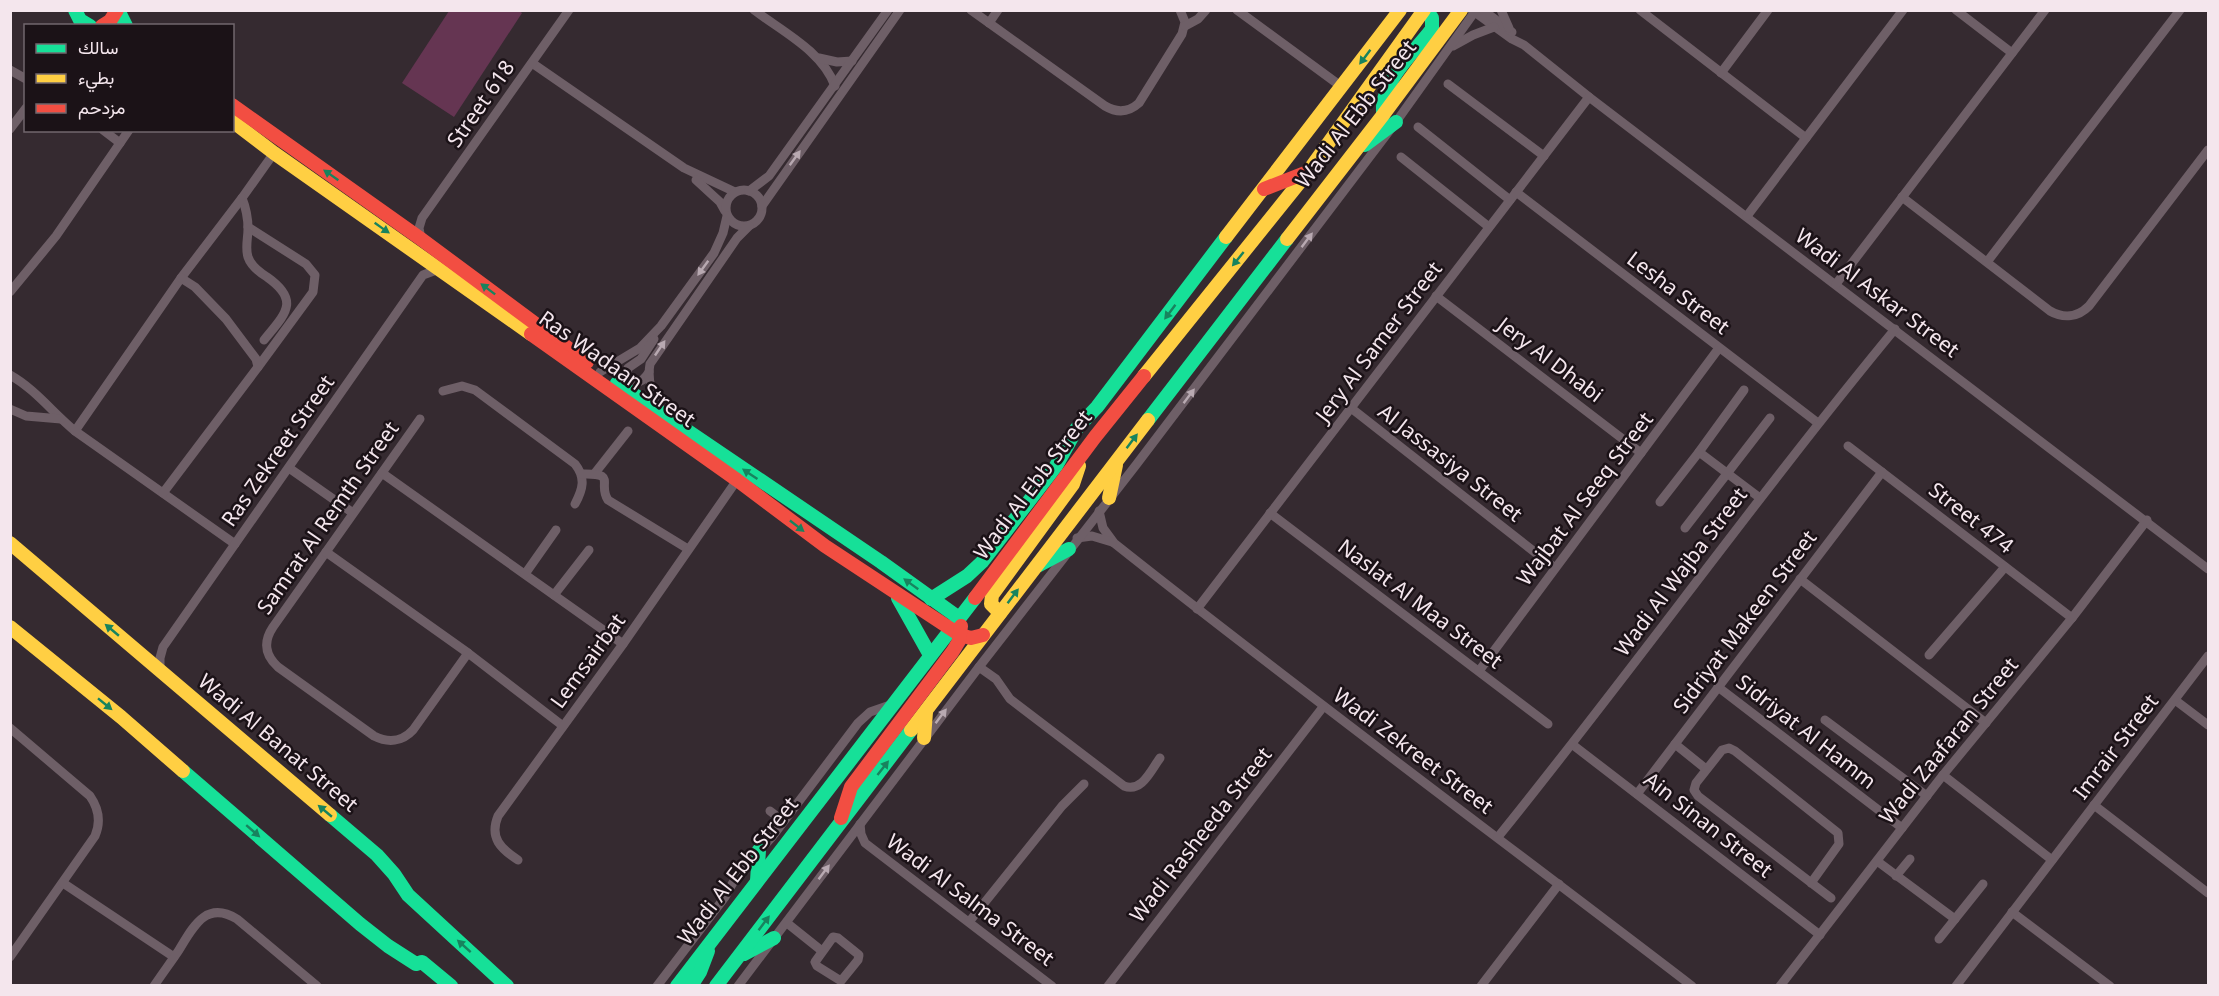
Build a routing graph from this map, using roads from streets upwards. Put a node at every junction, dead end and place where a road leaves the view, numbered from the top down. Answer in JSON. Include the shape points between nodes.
{"nodes":[{"id":1,"x":75,"y":10,"type":"edge"},
{"id":2,"x":117,"y":10,"type":"edge"},
{"id":3,"x":569,"y":10,"type":"edge"},
{"id":4,"x":754,"y":10,"type":"edge"},
{"id":5,"x":888,"y":10,"type":"edge"},
{"id":6,"x":900,"y":10,"type":"edge"},
{"id":7,"x":971,"y":10,"type":"edge"},
{"id":8,"x":998,"y":10,"type":"edge"},
{"id":9,"x":1180,"y":10,"type":"edge"},
{"id":10,"x":1206,"y":10,"type":"edge"},
{"id":11,"x":1237,"y":10,"type":"edge"},
{"id":12,"x":1401,"y":10,"type":"edge"},
{"id":13,"x":1425,"y":10,"type":"edge"},
{"id":14,"x":1501,"y":10,"type":"edge"},
{"id":15,"x":1640,"y":10,"type":"edge"},
{"id":16,"x":1768,"y":10,"type":"edge"},
{"id":17,"x":1902,"y":10,"type":"edge"},
{"id":18,"x":1956,"y":10,"type":"edge"},
{"id":19,"x":2045,"y":10,"type":"edge"},
{"id":20,"x":2180,"y":10,"type":"edge"},
{"id":21,"x":1473,"y":11,"type":"edge"},
{"id":22,"x":989,"y":23,"type":"junction"},
{"id":23,"x":87,"y":24,"type":"edge"},
{"id":24,"x":105,"y":24,"type":"edge"},
{"id":25,"x":125,"y":24,"type":"edge"},
{"id":26,"x":1185,"y":26,"type":"junction"},
{"id":27,"x":1494,"y":27,"type":"junction"},
{"id":28,"x":1509,"y":30,"type":"junction"},
{"id":29,"x":1524,"y":45,"type":"junction"},
{"id":30,"x":1447,"y":50,"type":"junction"},
{"id":31,"x":2012,"y":53,"type":"junction"},
{"id":32,"x":817,"y":57,"type":"junction"},
{"id":33,"x":852,"y":61,"type":"junction"},
{"id":34,"x":532,"y":63,"type":"junction"},
{"id":35,"x":10,"y":70,"type":"edge"},
{"id":36,"x":1721,"y":73,"type":"junction"},
{"id":37,"x":24,"y":78,"type":"edge"},
{"id":38,"x":1448,"y":84,"type":"dead end"},
{"id":39,"x":835,"y":86,"type":"junction"},
{"id":40,"x":1342,"y":87,"type":"junction"},
{"id":41,"x":1589,"y":97,"type":"junction"},
{"id":42,"x":234,"y":106,"type":"edge"},
{"id":43,"x":24,"y":111,"type":"edge"},
{"id":44,"x":1383,"y":115,"type":"junction"},
{"id":45,"x":1396,"y":122,"type":"junction"},
{"id":46,"x":234,"y":123,"type":"edge"},
{"id":47,"x":1418,"y":127,"type":"dead end"},
{"id":48,"x":10,"y":129,"type":"edge"},
{"id":49,"x":106,"y":132,"type":"edge"},
{"id":50,"x":128,"y":132,"type":"edge"},
{"id":51,"x":1806,"y":138,"type":"junction"},
{"id":52,"x":120,"y":142,"type":"junction"},
{"id":53,"x":2208,"y":150,"type":"edge"},
{"id":54,"x":274,"y":153,"type":"junction"},
{"id":55,"x":1544,"y":156,"type":"junction"},
{"id":56,"x":1349,"y":157,"type":"junction"},
{"id":57,"x":1401,"y":157,"type":"dead end"},
{"id":58,"x":684,"y":168,"type":"junction"},
{"id":59,"x":1307,"y":172,"type":"junction"},
{"id":60,"x":1264,"y":189,"type":"junction"},
{"id":61,"x":749,"y":191,"type":"junction"},
{"id":62,"x":735,"y":192,"type":"junction"},
{"id":63,"x":1513,"y":196,"type":"junction"},
{"id":64,"x":1902,"y":197,"type":"junction"},
{"id":65,"x":242,"y":198,"type":"junction"},
{"id":66,"x":762,"y":206,"type":"junction"},
{"id":67,"x":726,"y":214,"type":"junction"},
{"id":68,"x":1747,"y":216,"type":"junction"},
{"id":69,"x":422,"y":218,"type":"junction"},
{"id":70,"x":403,"y":226,"type":"junction"},
{"id":71,"x":748,"y":226,"type":"junction"},
{"id":72,"x":248,"y":227,"type":"junction"},
{"id":73,"x":1489,"y":227,"type":"junction"},
{"id":74,"x":421,"y":239,"type":"junction"},
{"id":75,"x":421,"y":256,"type":"junction"},
{"id":76,"x":1987,"y":262,"type":"junction"},
{"id":77,"x":440,"y":269,"type":"junction"},
{"id":78,"x":423,"y":274,"type":"junction"},
{"id":79,"x":182,"y":278,"type":"junction"},
{"id":80,"x":1836,"y":284,"type":"junction"},
{"id":81,"x":10,"y":292,"type":"edge"},
{"id":82,"x":1436,"y":296,"type":"junction"},
{"id":83,"x":661,"y":326,"type":"junction"},
{"id":84,"x":1895,"y":329,"type":"junction"},
{"id":85,"x":264,"y":340,"type":"dead end"},
{"id":86,"x":1719,"y":348,"type":"junction"},
{"id":87,"x":258,"y":366,"type":"junction"},
{"id":88,"x":600,"y":372,"type":"junction"},
{"id":89,"x":649,"y":372,"type":"junction"},
{"id":90,"x":10,"y":375,"type":"edge"},
{"id":91,"x":1744,"y":390,"type":"dead end"},
{"id":92,"x":443,"y":391,"type":"dead end"},
{"id":93,"x":1351,"y":408,"type":"junction"},
{"id":94,"x":10,"y":409,"type":"edge"},
{"id":95,"x":1770,"y":418,"type":"dead end"},
{"id":96,"x":60,"y":419,"type":"junction"},
{"id":97,"x":420,"y":419,"type":"dead end"},
{"id":98,"x":669,"y":419,"type":"junction"},
{"id":99,"x":1818,"y":423,"type":"junction"},
{"id":100,"x":628,"y":430,"type":"dead end"},
{"id":101,"x":75,"y":431,"type":"junction"},
{"id":102,"x":1095,"y":437,"type":"junction"},
{"id":103,"x":1848,"y":446,"type":"dead end"},
{"id":104,"x":1699,"y":452,"type":"junction"},
{"id":105,"x":1641,"y":453,"type":"junction"},
{"id":106,"x":1063,"y":454,"type":"junction"},
{"id":107,"x":1080,"y":458,"type":"junction"},
{"id":108,"x":1117,"y":460,"type":"junction"},
{"id":109,"x":289,"y":468,"type":"junction"},
{"id":110,"x":382,"y":472,"type":"junction"},
{"id":111,"x":1882,"y":472,"type":"junction"},
{"id":112,"x":596,"y":473,"type":"junction"},
{"id":113,"x":582,"y":474,"type":"junction"},
{"id":114,"x":1727,"y":474,"type":"junction"},
{"id":115,"x":737,"y":480,"type":"junction"},
{"id":116,"x":163,"y":493,"type":"junction"},
{"id":117,"x":1109,"y":498,"type":"junction"},
{"id":118,"x":1760,"y":498,"type":"junction"},
{"id":119,"x":1660,"y":502,"type":"dead end"},
{"id":120,"x":575,"y":504,"type":"dead end"},
{"id":121,"x":1099,"y":511,"type":"junction"},
{"id":122,"x":353,"y":513,"type":"junction"},
{"id":123,"x":1270,"y":513,"type":"junction"},
{"id":124,"x":2147,"y":520,"type":"junction"},
{"id":125,"x":1685,"y":528,"type":"dead end"},
{"id":126,"x":556,"y":530,"type":"dead end"},
{"id":127,"x":10,"y":543,"type":"edge"},
{"id":128,"x":1114,"y":543,"type":"junction"},
{"id":129,"x":235,"y":544,"type":"junction"},
{"id":130,"x":1073,"y":544,"type":"junction"},
{"id":131,"x":688,"y":549,"type":"junction"},
{"id":132,"x":589,"y":550,"type":"dead end"},
{"id":133,"x":326,"y":552,"type":"junction"},
{"id":134,"x":988,"y":554,"type":"junction"},
{"id":135,"x":2005,"y":567,"type":"junction"},
{"id":136,"x":1035,"y":568,"type":"junction"},
{"id":137,"x":1555,"y":568,"type":"junction"},
{"id":138,"x":2208,"y":569,"type":"edge"},
{"id":139,"x":525,"y":574,"type":"junction"},
{"id":140,"x":1800,"y":579,"type":"junction"},
{"id":141,"x":984,"y":586,"type":"junction"},
{"id":142,"x":893,"y":591,"type":"junction"},
{"id":143,"x":554,"y":595,"type":"junction"},
{"id":144,"x":932,"y":599,"type":"junction"},
{"id":145,"x":1197,"y":609,"type":"junction"},
{"id":146,"x":1000,"y":613,"type":"junction"},
{"id":147,"x":2072,"y":618,"type":"junction"},
{"id":148,"x":10,"y":627,"type":"edge"},
{"id":149,"x":957,"y":628,"type":"junction"},
{"id":150,"x":983,"y":635,"type":"junction"},
{"id":151,"x":623,"y":644,"type":"junction"},
{"id":152,"x":163,"y":647,"type":"junction"},
{"id":153,"x":468,"y":653,"type":"junction"},
{"id":154,"x":141,"y":654,"type":"junction"},
{"id":155,"x":930,"y":655,"type":"junction"},
{"id":156,"x":1929,"y":655,"type":"dead end"},
{"id":157,"x":2208,"y":656,"type":"edge"},
{"id":158,"x":979,"y":667,"type":"junction"},
{"id":159,"x":160,"y":670,"type":"junction"},
{"id":160,"x":1479,"y":671,"type":"junction"},
{"id":161,"x":1718,"y":687,"type":"junction"},
{"id":162,"x":2175,"y":700,"type":"junction"},
{"id":163,"x":892,"y":704,"type":"junction"},
{"id":164,"x":1323,"y":707,"type":"junction"},
{"id":165,"x":927,"y":711,"type":"junction"},
{"id":166,"x":1825,"y":720,"type":"dead end"},
{"id":167,"x":1986,"y":723,"type":"junction"},
{"id":168,"x":1548,"y":724,"type":"dead end"},
{"id":169,"x":2208,"y":725,"type":"edge"},
{"id":170,"x":563,"y":726,"type":"junction"},
{"id":171,"x":10,"y":728,"type":"edge"},
{"id":172,"x":924,"y":738,"type":"junction"},
{"id":173,"x":1675,"y":744,"type":"junction"},
{"id":174,"x":1573,"y":745,"type":"junction"},
{"id":175,"x":1160,"y":758,"type":"dead end"},
{"id":176,"x":1706,"y":769,"type":"junction"},
{"id":177,"x":1943,"y":775,"type":"junction"},
{"id":178,"x":1084,"y":784,"type":"dead end"},
{"id":179,"x":1637,"y":794,"type":"junction"},
{"id":180,"x":1927,"y":796,"type":"junction"},
{"id":181,"x":2094,"y":805,"type":"junction"},
{"id":182,"x":770,"y":811,"type":"dead end"},
{"id":183,"x":783,"y":821,"type":"junction"},
{"id":184,"x":840,"y":822,"type":"junction"},
{"id":185,"x":860,"y":824,"type":"junction"},
{"id":186,"x":1902,"y":828,"type":"junction"},
{"id":187,"x":1498,"y":837,"type":"junction"},
{"id":188,"x":865,"y":843,"type":"junction"},
{"id":189,"x":844,"y":845,"type":"junction"},
{"id":190,"x":759,"y":850,"type":"junction"},
{"id":191,"x":1910,"y":859,"type":"dead end"},
{"id":192,"x":518,"y":860,"type":"dead end"},
{"id":193,"x":2052,"y":860,"type":"junction"},
{"id":194,"x":1877,"y":861,"type":"junction"},
{"id":195,"x":1896,"y":876,"type":"junction"},
{"id":196,"x":757,"y":881,"type":"junction"},
{"id":197,"x":63,"y":883,"type":"junction"},
{"id":198,"x":1811,"y":883,"type":"junction"},
{"id":199,"x":1559,"y":884,"type":"junction"},
{"id":200,"x":1983,"y":884,"type":"dead end"},
{"id":201,"x":2208,"y":893,"type":"edge"},
{"id":202,"x":1831,"y":898,"type":"dead end"},
{"id":203,"x":2012,"y":912,"type":"junction"},
{"id":204,"x":1955,"y":919,"type":"junction"},
{"id":205,"x":969,"y":922,"type":"junction"},
{"id":206,"x":787,"y":923,"type":"junction"},
{"id":207,"x":1820,"y":935,"type":"junction"},
{"id":208,"x":774,"y":938,"type":"junction"},
{"id":209,"x":1939,"y":939,"type":"dead end"},
{"id":210,"x":711,"y":940,"type":"junction"},
{"id":211,"x":822,"y":951,"type":"junction"},
{"id":212,"x":10,"y":957,"type":"edge"},
{"id":213,"x":174,"y":957,"type":"junction"},
{"id":214,"x":738,"y":958,"type":"junction"},
{"id":215,"x":154,"y":986,"type":"edge"},
{"id":216,"x":317,"y":986,"type":"edge"},
{"id":217,"x":451,"y":986,"type":"edge"},
{"id":218,"x":507,"y":986,"type":"edge"},
{"id":219,"x":657,"y":986,"type":"edge"},
{"id":220,"x":677,"y":986,"type":"edge"},
{"id":221,"x":691,"y":986,"type":"edge"},
{"id":222,"x":716,"y":986,"type":"edge"},
{"id":223,"x":738,"y":986,"type":"edge"},
{"id":224,"x":1052,"y":986,"type":"edge"},
{"id":225,"x":1108,"y":986,"type":"edge"},
{"id":226,"x":1481,"y":986,"type":"edge"},
{"id":227,"x":1692,"y":986,"type":"edge"},
{"id":228,"x":1780,"y":986,"type":"edge"},
{"id":229,"x":1956,"y":986,"type":"edge"},
{"id":230,"x":2110,"y":986,"type":"edge"}],
"edges":[{"from":1,"to":23,"type":"street"},
{"from":2,"to":24,"type":"street"},
{"from":2,"to":25,"type":"street"},
{"from":3,"to":34,"type":"street","name":"Street 618"},
{"from":4,"to":32,"type":"street"},
{"from":5,"to":33,"type":"street"},
{"from":66,"to":6,"type":"street","one_way":true},
{"from":7,"to":22,"type":"street"},
{"from":8,"to":22,"type":"street"},
{"from":9,"to":26,"type":"street"},
{"from":10,"to":26,"type":"street"},
{"from":11,"to":40,"type":"street"},
{"from":12,"to":40,"type":"street","name":"Wadi Al Ebb Street","one_way":true},
{"from":13,"to":44,"type":"street","via":[[1432,18],[1432,29],[1385,91]]},
{"from":13,"to":59,"type":"street","name":"Wadi Al Ebb Street"},
{"from":14,"to":28,"type":"street"},
{"from":15,"to":36,"type":"street"},
{"from":16,"to":36,"type":"street"},
{"from":17,"to":51,"type":"street"},
{"from":18,"to":31,"type":"street"},
{"from":19,"to":31,"type":"street"},
{"from":20,"to":76,"type":"street"},
{"from":21,"to":27,"type":"street","name":"Wadi Al Askar Street"},
{"from":21,"to":28,"type":"street","name":"Wadi Al Askar Street"},
{"from":21,"to":30,"type":"street"},
{"from":21,"to":44,"type":"street","name":"Wadi Al Ebb Street"},
{"from":22,"to":26,"type":"street","via":[[1104,105],[1119,111],[1139,103]]},
{"from":27,"to":29,"type":"street","name":"Wadi Al Askar Street"},
{"from":27,"to":30,"type":"street"},
{"from":28,"to":29,"type":"street","name":"Wadi Al Askar Street"},
{"from":29,"to":41,"type":"street","name":"Wadi Al Askar Street"},
{"from":30,"to":45,"type":"street"},
{"from":31,"to":64,"type":"street"},
{"from":32,"to":33,"type":"street","via":[[837,63]]},
{"from":32,"to":39,"type":"street"},
{"from":33,"to":39,"type":"street"},
{"from":34,"to":58,"type":"street"},
{"from":34,"to":69,"type":"street","name":"Street 618"},
{"from":35,"to":37,"type":"street"},
{"from":36,"to":51,"type":"street"},
{"from":38,"to":55,"type":"street"},
{"from":39,"to":61,"type":"street","via":[[769,176]]},
{"from":40,"to":60,"type":"street","name":"Wadi Al Ebb Street"},
{"from":41,"to":55,"type":"street","name":"Jery Al Samer Street"},
{"from":41,"to":68,"type":"street","name":"Wadi Al Askar Street"},
{"from":70,"to":42,"type":"street","name":"Ras Wadaan Street","one_way":true},
{"from":43,"to":48,"type":"street"},
{"from":44,"to":56,"type":"street","name":"Wadi Al Ebb Street"},
{"from":45,"to":56,"type":"street"},
{"from":117,"to":45,"type":"street","one_way":true},
{"from":46,"to":54,"type":"street","name":"Ras Wadaan Street"},
{"from":47,"to":63,"type":"street","name":"Lesha Street"},
{"from":49,"to":52,"type":"street"},
{"from":50,"to":52,"type":"street"},
{"from":51,"to":68,"type":"street"},
{"from":52,"to":81,"type":"street","via":[[56,236]]},
{"from":53,"to":76,"type":"street","via":[[2081,312],[2066,316],[2050,311]]},
{"from":54,"to":65,"type":"street"},
{"from":54,"to":75,"type":"street","name":"Ras Wadaan Street","one_way":true},
{"from":55,"to":63,"type":"street","name":"Jery Al Samer Street"},
{"from":108,"to":56,"type":"street","name":"Wadi Al Ebb Street","one_way":true},
{"from":57,"to":73,"type":"street"},
{"from":58,"to":62,"type":"street"},
{"from":58,"to":67,"type":"street","via":[[713,194]]},
{"from":59,"to":60,"type":"street"},
{"from":59,"to":102,"type":"street","name":"Wadi Al Ebb Street","one_way":true},
{"from":60,"to":106,"type":"street","name":"Wadi Al Ebb Street","one_way":true,"via":[[1077,428]]},
{"from":61,"to":62,"type":"street"},
{"from":61,"to":66,"type":"street"},
{"from":62,"to":67,"type":"street","via":[[728,199]]},
{"from":63,"to":73,"type":"street","name":"Jery Al Samer Street"},
{"from":63,"to":86,"type":"street","name":"Lesha Street"},
{"from":64,"to":76,"type":"street"},
{"from":64,"to":80,"type":"street"},
{"from":65,"to":72,"type":"street"},
{"from":65,"to":79,"type":"street"},
{"from":66,"to":71,"type":"street","via":[[760,217]]},
{"from":67,"to":71,"type":"street","via":[[738,226]]},
{"from":67,"to":83,"type":"street","one_way":true,"via":[[714,252]]},
{"from":68,"to":80,"type":"street","name":"Wadi Al Askar Street"},
{"from":69,"to":70,"type":"street"},
{"from":69,"to":74,"type":"street"},
{"from":70,"to":74,"type":"street","name":"Ras Wadaan Street"},
{"from":89,"to":71,"type":"street","one_way":true,"via":[[656,354]]},
{"from":72,"to":85,"type":"street","via":[[249,260],[282,289],[287,300],[285,312]]},
{"from":72,"to":87,"type":"street","via":[[306,264],[315,275],[313,292]]},
{"from":73,"to":82,"type":"street","name":"Jery Al Samer Street"},
{"from":88,"to":74,"type":"street","name":"Ras Wadaan Street","one_way":true},
{"from":75,"to":77,"type":"street","name":"Ras Wadaan Street"},
{"from":75,"to":78,"type":"street"},
{"from":77,"to":78,"type":"street"},
{"from":77,"to":115,"type":"street","name":"Ras Wadaan Street"},
{"from":78,"to":109,"type":"street","name":"Ras Zekreet Street"},
{"from":79,"to":87,"type":"street","via":[[226,319]]},
{"from":79,"to":101,"type":"street"},
{"from":80,"to":84,"type":"street","name":"Wadi Al Askar Street"},
{"from":82,"to":93,"type":"street","name":"Jery Al Samer Street"},
{"from":82,"to":105,"type":"street","name":"Jery Al Dhabi"},
{"from":83,"to":88,"type":"street","via":[[639,348]]},
{"from":83,"to":89,"type":"street","via":[[627,374],[632,382],[638,382]]},
{"from":84,"to":99,"type":"street","name":"Wadi Al Wajba Street"},
{"from":84,"to":124,"type":"street","name":"Wadi Al Askar Street"},
{"from":86,"to":99,"type":"street","name":"Lesha Street"},
{"from":86,"to":105,"type":"street","name":"Wajbat Al Seeq Street"},
{"from":87,"to":116,"type":"street"},
{"from":88,"to":98,"type":"street","name":"Ras Wadaan Street"},
{"from":89,"to":98,"type":"street","via":[[654,398]]},
{"from":90,"to":96,"type":"street"},
{"from":91,"to":104,"type":"street"},
{"from":92,"to":113,"type":"street","via":[[462,386],[475,390],[575,464]]},
{"from":93,"to":123,"type":"street","name":"Jery Al Samer Street"},
{"from":93,"to":137,"type":"street","name":"Al Jassasiya Street"},
{"from":94,"to":96,"type":"street","via":[[26,416]]},
{"from":95,"to":114,"type":"street"},
{"from":96,"to":101,"type":"street"},
{"from":97,"to":110,"type":"street","name":"Samrat Al Remth Street"},
{"from":144,"to":98,"type":"street","name":"Ras Wadaan Street","one_way":true},
{"from":99,"to":118,"type":"street","name":"Wadi Al Wajba Street"},
{"from":100,"to":112,"type":"street"},
{"from":101,"to":116,"type":"street"},
{"from":102,"to":106,"type":"street"},
{"from":102,"to":107,"type":"street","name":"Wadi Al Ebb Street"},
{"from":103,"to":111,"type":"street","name":"Street 474"},
{"from":104,"to":114,"type":"street"},
{"from":104,"to":119,"type":"street"},
{"from":105,"to":137,"type":"street","name":"Wajbat Al Seeq Street"},
{"from":106,"to":134,"type":"street","name":"Wadi Al Ebb Street"},
{"from":107,"to":141,"type":"street","name":"Wadi Al Ebb Street"},
{"from":107,"to":146,"type":"street","via":[[1073,484],[992,595],[991,604]]},
{"from":108,"to":117,"type":"street"},
{"from":108,"to":136,"type":"street","name":"Wadi Al Ebb Street"},
{"from":109,"to":122,"type":"street"},
{"from":109,"to":129,"type":"street","name":"Ras Zekreet Street"},
{"from":110,"to":122,"type":"street","name":"Samrat Al Remth Street"},
{"from":110,"to":139,"type":"street"},
{"from":111,"to":135,"type":"street","name":"Street 474"},
{"from":111,"to":140,"type":"street","name":"Sidriyat Makeen Street"},
{"from":112,"to":113,"type":"street"},
{"from":112,"to":131,"type":"street","via":[[604,478],[608,500]]},
{"from":113,"to":120,"type":"street","via":[[582,488]]},
{"from":114,"to":118,"type":"street"},
{"from":114,"to":125,"type":"street"},
{"from":115,"to":131,"type":"street","name":"Lemsairbat"},
{"from":115,"to":142,"type":"street","name":"Ras Wadaan Street","one_way":true,"via":[[807,534]]},
{"from":116,"to":129,"type":"street"},
{"from":117,"to":121,"type":"street"},
{"from":118,"to":174,"type":"street","name":"Wadi Al Wajba Street"},
{"from":121,"to":128,"type":"street","name":"Wadi Zekreet Street"},
{"from":121,"to":130,"type":"street"},
{"from":122,"to":133,"type":"street","name":"Samrat Al Remth Street"},
{"from":123,"to":145,"type":"street","name":"Jery Al Samer Street"},
{"from":123,"to":160,"type":"street","name":"Naslat Al Maa Street"},
{"from":124,"to":138,"type":"street","name":"Wadi Al Askar Street"},
{"from":124,"to":147,"type":"street","name":"Wadi Zaafaran Street"},
{"from":126,"to":139,"type":"street"},
{"from":154,"to":127,"type":"street","name":"Wadi Al Banat Street","one_way":true},
{"from":128,"to":130,"type":"street","name":"Wadi Zekreet Street","via":[[1100,537]]},
{"from":128,"to":145,"type":"street","name":"Wadi Zekreet Street"},
{"from":129,"to":152,"type":"street","name":"Ras Zekreet Street"},
{"from":130,"to":136,"type":"street"},
{"from":130,"to":158,"type":"street"},
{"from":131,"to":151,"type":"street","name":"Lemsairbat"},
{"from":132,"to":143,"type":"street"},
{"from":133,"to":153,"type":"street"},
{"from":133,"to":153,"type":"street","name":"Samrat Al Remth Street","via":[[273,627],[266,641],[269,656],[278,667],[374,736],[390,741],[410,734]]},
{"from":134,"to":141,"type":"street"},
{"from":134,"to":144,"type":"street","name":"Wadi Al Ebb Street","via":[[967,576]]},
{"from":135,"to":147,"type":"street","name":"Street 474"},
{"from":135,"to":156,"type":"street"},
{"from":146,"to":136,"type":"street","name":"Wadi Al Ebb Street","one_way":true},
{"from":137,"to":160,"type":"street","name":"Wajbat Al Seeq Street"},
{"from":139,"to":143,"type":"street"},
{"from":140,"to":161,"type":"street","name":"Sidriyat Makeen Street"},
{"from":140,"to":167,"type":"street"},
{"from":141,"to":149,"type":"street","name":"Wadi Al Ebb Street"},
{"from":142,"to":149,"type":"street","name":"Ras Wadaan Street"},
{"from":142,"to":155,"type":"street"},
{"from":143,"to":151,"type":"street"},
{"from":144,"to":149,"type":"street","name":"Ras Wadaan Street"},
{"from":145,"to":164,"type":"street","name":"Wadi Zekreet Street"},
{"from":146,"to":150,"type":"street","name":"Wadi Al Ebb Street"},
{"from":147,"to":167,"type":"street","name":"Wadi Zaafaran Street"},
{"from":148,"to":217,"type":"street","one_way":true,"via":[[121,717],[360,924],[416,964],[422,962]]},
{"from":149,"to":150,"type":"street","via":[[971,638]]},
{"from":149,"to":155,"type":"street","name":"Wadi Al Ebb Street"},
{"from":149,"to":184,"type":"street","via":[[953,651],[851,787]]},
{"from":150,"to":165,"type":"street","name":"Wadi Al Ebb Street"},
{"from":151,"to":170,"type":"street","name":"Lemsairbat"},
{"from":152,"to":154,"type":"street"},
{"from":152,"to":159,"type":"street","name":"Ras Zekreet Street"},
{"from":153,"to":170,"type":"street"},
{"from":154,"to":159,"type":"street","name":"Wadi Al Banat Street"},
{"from":155,"to":163,"type":"street","name":"Wadi Al Ebb Street"},
{"from":157,"to":162,"type":"street","name":"Imrair Street"},
{"from":172,"to":158,"type":"street","one_way":true},
{"from":158,"to":175,"type":"street","via":[[999,682],[1007,696],[1124,786],[1141,784]]},
{"from":218,"to":159,"type":"street","name":"Wadi Al Banat Street","one_way":true,"via":[[416,903],[386,863]]},
{"from":160,"to":168,"type":"street","name":"Naslat Al Maa Street"},
{"from":161,"to":173,"type":"street","name":"Sidriyat Makeen Street"},
{"from":161,"to":186,"type":"street","name":"Sidriyat Al Hamm"},
{"from":162,"to":169,"type":"street"},
{"from":162,"to":181,"type":"street","name":"Imrair Street"},
{"from":163,"to":183,"type":"street","via":[[862,719]]},
{"from":163,"to":196,"type":"street","name":"Wadi Al Ebb Street"},
{"from":164,"to":187,"type":"street","name":"Wadi Zekreet Street"},
{"from":164,"to":225,"type":"street","name":"Wadi Rasheeda Street"},
{"from":165,"to":172,"type":"street"},
{"from":184,"to":165,"type":"street","name":"Wadi Al Ebb Street","one_way":true},
{"from":166,"to":180,"type":"street"},
{"from":167,"to":177,"type":"street","name":"Wadi Zaafaran Street"},
{"from":170,"to":192,"type":"street","name":"Lemsairbat","via":[[495,824],[499,846]]},
{"from":171,"to":197,"type":"street","via":[[86,792],[96,807],[99,825],[95,836]]},
{"from":172,"to":185,"type":"street"},
{"from":173,"to":176,"type":"street"},
{"from":173,"to":179,"type":"street","name":"Sidriyat Makeen Street"},
{"from":174,"to":179,"type":"street","name":"Ain Sinan Street"},
{"from":174,"to":187,"type":"street","name":"Wadi Al Wajba Street"},
{"from":176,"to":198,"type":"street","via":[[1696,783],[1694,790],[1698,796]]},
{"from":176,"to":198,"type":"street","via":[[1722,750],[1732,749],[1836,830],[1839,844]]},
{"from":177,"to":180,"type":"street","name":"Wadi Zaafaran Street"},
{"from":177,"to":193,"type":"street"},
{"from":178,"to":205,"type":"street"},
{"from":179,"to":207,"type":"street","name":"Ain Sinan Street"},
{"from":180,"to":186,"type":"street","name":"Wadi Zaafaran Street"},
{"from":181,"to":193,"type":"street","name":"Imrair Street"},
{"from":181,"to":201,"type":"street"},
{"from":182,"to":183,"type":"street"},
{"from":183,"to":190,"type":"street"},
{"from":214,"to":184,"type":"street","name":"Wadi Al Ebb Street","one_way":true},
{"from":185,"to":188,"type":"street","name":"Wadi Al Salma Street"},
{"from":185,"to":189,"type":"street"},
{"from":186,"to":194,"type":"street","name":"Wadi Zaafaran Street"},
{"from":187,"to":199,"type":"street","name":"Wadi Zekreet Street"},
{"from":188,"to":189,"type":"street","name":"Wadi Al Salma Street"},
{"from":188,"to":205,"type":"street","name":"Wadi Al Salma Street"},
{"from":206,"to":189,"type":"street","one_way":true},
{"from":190,"to":196,"type":"street"},
{"from":190,"to":219,"type":"street"},
{"from":191,"to":195,"type":"street"},
{"from":193,"to":203,"type":"street","name":"Imrair Street"},
{"from":194,"to":195,"type":"street"},
{"from":194,"to":207,"type":"street","name":"Wadi Zaafaran Street"},
{"from":195,"to":204,"type":"street"},
{"from":196,"to":210,"type":"street","name":"Wadi Al Ebb Street"},
{"from":197,"to":212,"type":"street"},
{"from":197,"to":213,"type":"street"},
{"from":198,"to":202,"type":"street"},
{"from":199,"to":226,"type":"street"},
{"from":199,"to":227,"type":"street","name":"Wadi Zekreet Street"},
{"from":200,"to":204,"type":"street"},
{"from":203,"to":229,"type":"street","name":"Imrair Street"},
{"from":203,"to":230,"type":"street"},
{"from":204,"to":209,"type":"street"},
{"from":205,"to":224,"type":"street","name":"Wadi Al Salma Street"},
{"from":206,"to":208,"type":"street"},
{"from":206,"to":211,"type":"street"},
{"from":207,"to":228,"type":"street","name":"Wadi Zaafaran Street"},
{"from":208,"to":214,"type":"street"},
{"from":208,"to":223,"type":"street"},
{"from":210,"to":220,"type":"street","name":"Wadi Al Ebb Street"},
{"from":210,"to":221,"type":"street","via":[[704,965]]},
{"from":211,"to":211,"type":"street","via":[[816,964],[839,981],[844,980],[859,958],[858,953],[836,937]]},
{"from":213,"to":215,"type":"street"},
{"from":213,"to":216,"type":"street","via":[[197,922],[209,914],[224,913],[237,919]]},
{"from":214,"to":222,"type":"street","name":"Wadi Al Ebb Street"}]}
